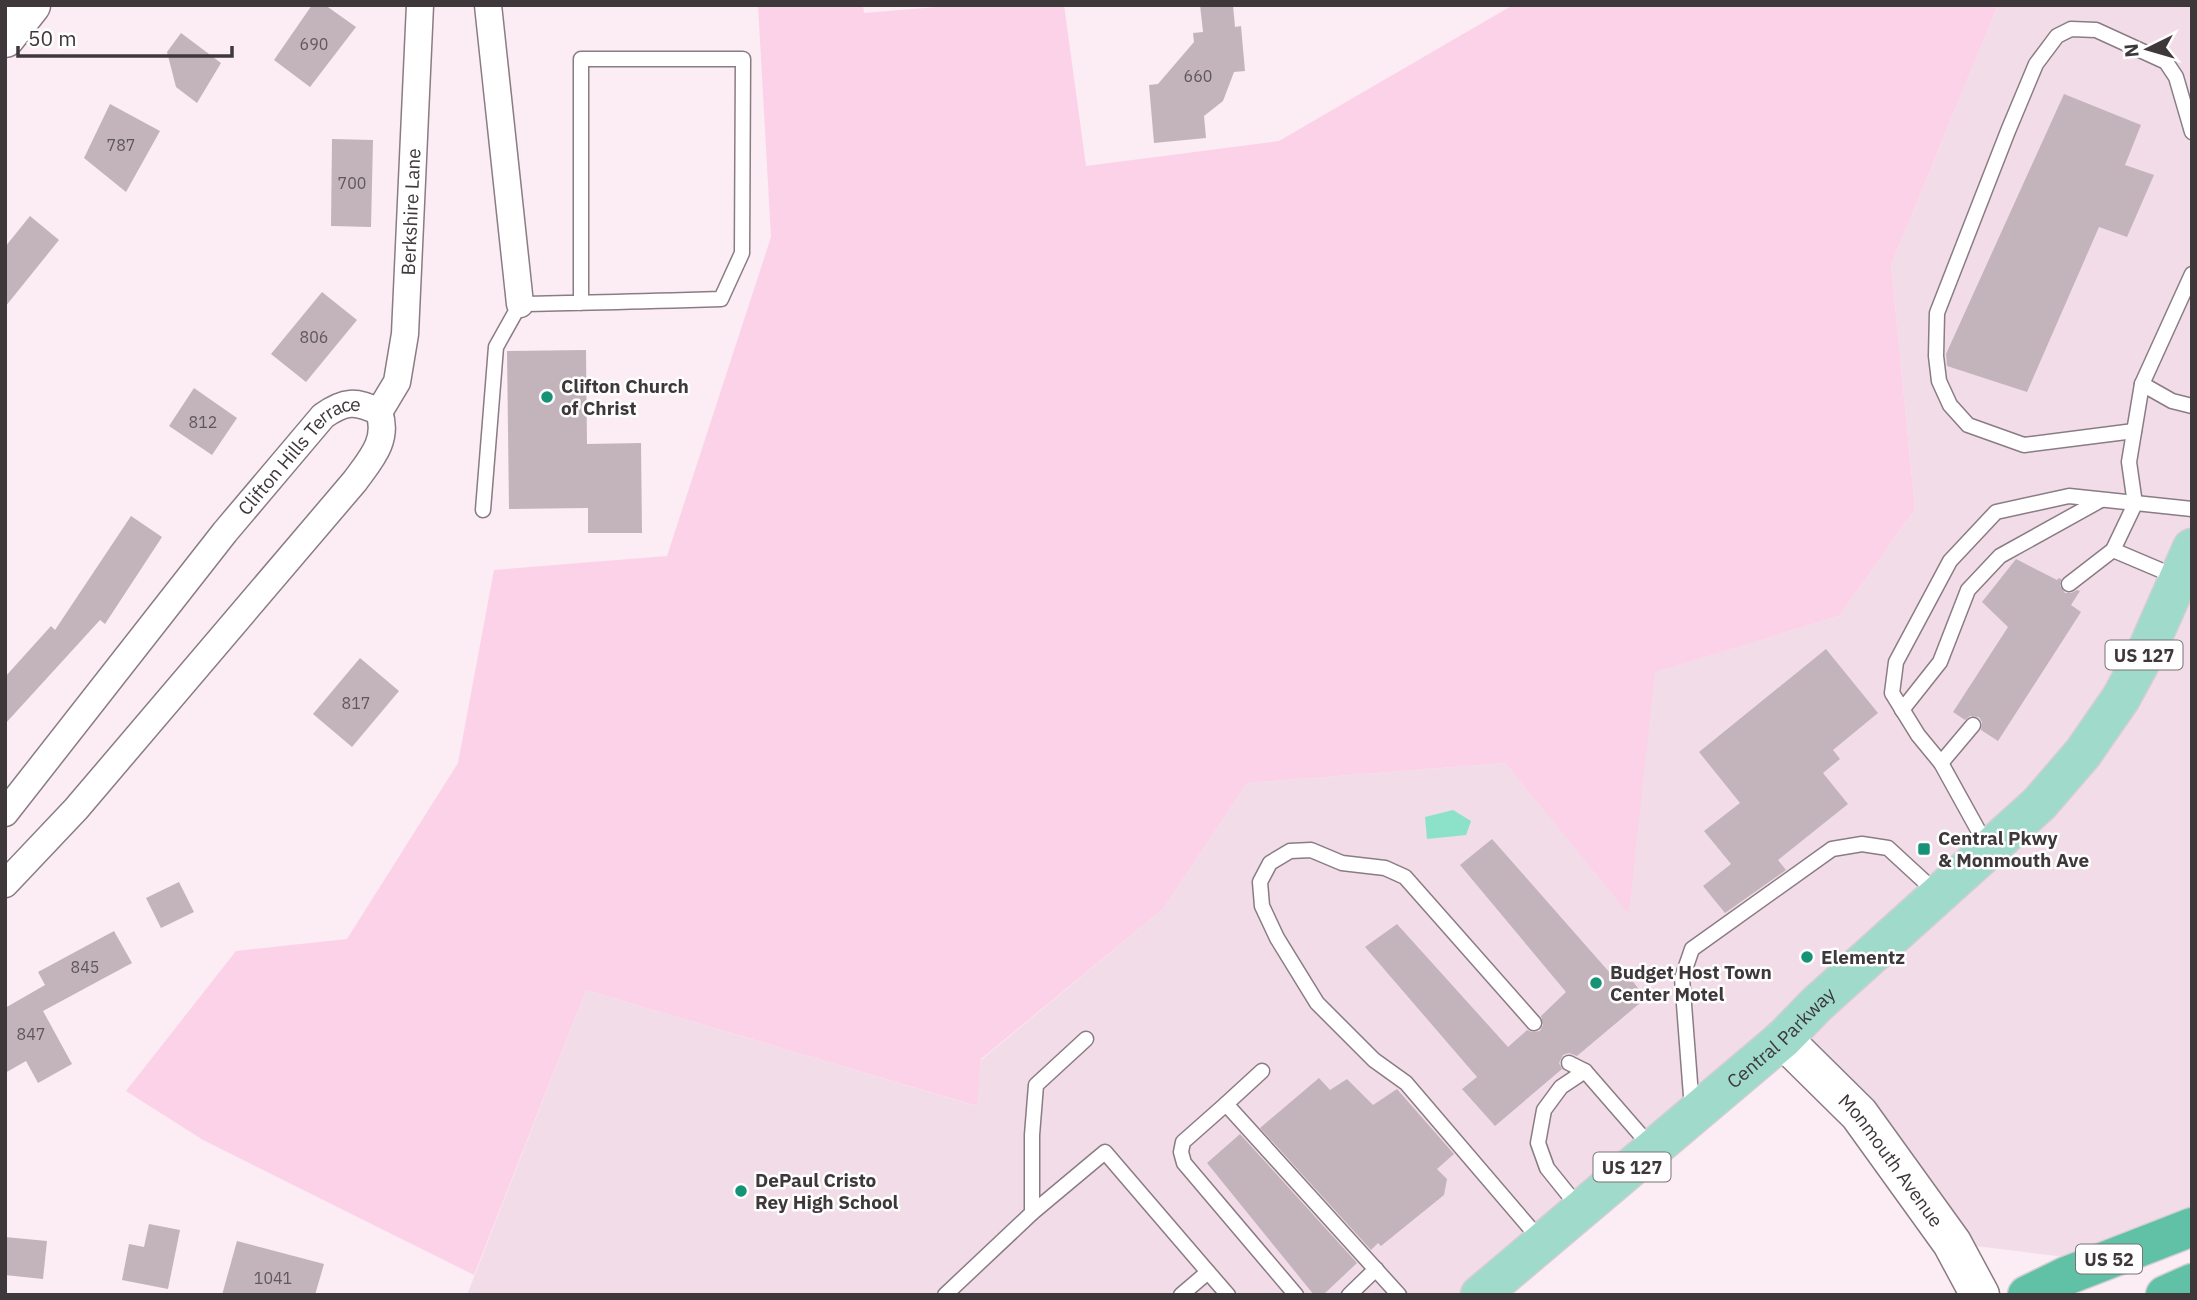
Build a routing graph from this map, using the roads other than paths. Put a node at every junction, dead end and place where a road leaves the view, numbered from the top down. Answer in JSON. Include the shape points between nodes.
{"nodes":[{"id":1,"x":31,"y":5,"type":"edge"},
{"id":2,"x":420,"y":5,"type":"edge"},
{"id":3,"x":488,"y":5,"type":"edge"},
{"id":4,"x":5,"y":38,"type":"edge"},
{"id":5,"x":2192,"y":132,"type":"edge"},
{"id":6,"x":2192,"y":274,"type":"edge"},
{"id":7,"x":581,"y":303,"type":"junction"},
{"id":8,"x":520,"y":304,"type":"junction"},
{"id":9,"x":2142,"y":384,"type":"junction"},
{"id":10,"x":2192,"y":405,"type":"edge"},
{"id":11,"x":379,"y":412,"type":"junction"},
{"id":12,"x":2134,"y":431,"type":"junction"},
{"id":13,"x":2101,"y":500,"type":"junction"},
{"id":14,"x":2135,"y":504,"type":"junction"},
{"id":15,"x":2192,"y":509,"type":"edge"},
{"id":16,"x":483,"y":510,"type":"dead end"},
{"id":17,"x":2113,"y":550,"type":"junction"},
{"id":18,"x":2185,"y":563,"type":"edge"},
{"id":19,"x":2069,"y":584,"type":"dead end"},
{"id":20,"x":1902,"y":710,"type":"junction"},
{"id":21,"x":1973,"y":725,"type":"dead end"},
{"id":22,"x":1941,"y":763,"type":"junction"},
{"id":23,"x":5,"y":813,"type":"edge"},
{"id":24,"x":1989,"y":850,"type":"junction"},
{"id":25,"x":5,"y":884,"type":"edge"},
{"id":26,"x":1939,"y":895,"type":"junction"},
{"id":27,"x":1534,"y":1023,"type":"dead end"},
{"id":28,"x":1086,"y":1038,"type":"dead end"},
{"id":29,"x":1783,"y":1039,"type":"junction"},
{"id":30,"x":1569,"y":1063,"type":"dead end"},
{"id":31,"x":1262,"y":1071,"type":"dead end"},
{"id":32,"x":1585,"y":1071,"type":"junction"},
{"id":33,"x":1226,"y":1104,"type":"junction"},
{"id":34,"x":1693,"y":1115,"type":"junction"},
{"id":35,"x":1653,"y":1149,"type":"junction"},
{"id":36,"x":1581,"y":1210,"type":"junction"},
{"id":37,"x":1032,"y":1213,"type":"junction"},
{"id":38,"x":2192,"y":1227,"type":"edge"},
{"id":39,"x":1542,"y":1242,"type":"junction"},
{"id":40,"x":1376,"y":1269,"type":"junction"},
{"id":41,"x":1208,"y":1272,"type":"junction"},
{"id":42,"x":2192,"y":1283,"type":"edge"},
{"id":43,"x":945,"y":1295,"type":"edge"},
{"id":44,"x":1181,"y":1295,"type":"edge"},
{"id":45,"x":1228,"y":1295,"type":"edge"},
{"id":46,"x":1296,"y":1295,"type":"edge"},
{"id":47,"x":1349,"y":1295,"type":"edge"},
{"id":48,"x":1399,"y":1295,"type":"edge"},
{"id":49,"x":1480,"y":1295,"type":"edge"},
{"id":50,"x":1980,"y":1295,"type":"edge"},
{"id":51,"x":2027,"y":1295,"type":"edge"},
{"id":52,"x":2165,"y":1295,"type":"edge"}],
"edges":[{"from":1,"to":4,"type":"street"},
{"from":2,"to":11,"type":"street","name":"Berkshire Lane","via":[[405,334],[397,382]]},
{"from":3,"to":8,"type":"street"},
{"from":5,"to":12,"type":"lane","via":[[2176,77],[2166,62],[2096,30],[2071,29],[2057,36],[2036,64],[1937,313],[1938,381],[1968,425],[2024,444]]},
{"from":6,"to":9,"type":"lane"},
{"from":7,"to":7,"type":"lane","via":[[721,299],[742,253],[743,60],[581,59]]},
{"from":7,"to":8,"type":"lane"},
{"from":8,"to":16,"type":"lane","via":[[496,347]]},
{"from":9,"to":10,"type":"lane","via":[[2172,401]]},
{"from":9,"to":12,"type":"lane"},
{"from":11,"to":23,"type":"street","name":"Clifton Hills Terrace","via":[[350,403],[323,416]]},
{"from":11,"to":25,"type":"street","name":"Clifton Hills Terrace","via":[[384,427],[376,453],[355,481],[76,809]]},
{"from":12,"to":14,"type":"lane","via":[[2129,461]]},
{"from":13,"to":14,"type":"lane"},
{"from":13,"to":20,"type":"lane","via":[[1992,564],[1968,590],[1940,662]]},
{"from":13,"to":20,"type":"lane","via":[[2069,496],[1996,512],[1950,561],[1896,662],[1892,693]]},
{"from":14,"to":15,"type":"lane"},
{"from":14,"to":17,"type":"lane"},
{"from":17,"to":18,"type":"lane"},
{"from":17,"to":19,"type":"lane"},
{"from":18,"to":24,"type":"main road","name":"Central Parkway","number":"US 127","via":[[2121,698],[2083,753],[2039,804]]},
{"from":20,"to":22,"type":"lane"},
{"from":21,"to":22,"type":"lane"},
{"from":22,"to":24,"type":"lane"},
{"from":24,"to":26,"type":"main road","name":"Central Parkway","number":"US 127"},
{"from":26,"to":29,"type":"main road","name":"Central Parkway","number":"US 127"},
{"from":26,"to":34,"type":"lane","via":[[1888,848],[1861,844],[1832,849],[1692,949],[1682,978]]},
{"from":27,"to":39,"type":"lane","via":[[1405,877],[1385,868],[1342,863],[1311,850],[1290,851],[1270,863],[1260,882],[1262,906],[1317,1003],[1374,1060],[1406,1083]]},
{"from":28,"to":37,"type":"lane","via":[[1036,1085]]},
{"from":29,"to":34,"type":"main road","name":"Central Parkway","number":"US 127"},
{"from":29,"to":50,"type":"street","name":"Monmouth Avenue","via":[[1859,1114],[1952,1243]]},
{"from":30,"to":32,"type":"lane"},
{"from":31,"to":33,"type":"lane"},
{"from":32,"to":35,"type":"lane"},
{"from":32,"to":36,"type":"lane","via":[[1561,1087],[1545,1110],[1538,1143],[1547,1168]]},
{"from":33,"to":40,"type":"lane"},
{"from":33,"to":46,"type":"lane","via":[[1183,1142],[1184,1163]]},
{"from":34,"to":35,"type":"main road","name":"Central Parkway","number":"US 127"},
{"from":35,"to":36,"type":"main road","name":"Central Parkway","number":"US 127"},
{"from":36,"to":39,"type":"main road","name":"Central Parkway","number":"US 127"},
{"from":37,"to":41,"type":"lane","via":[[1105,1152]]},
{"from":37,"to":43,"type":"lane"},
{"from":38,"to":51,"type":"highway","number":"US 52"},
{"from":39,"to":49,"type":"main road","name":"Central Parkway","number":"US 127"},
{"from":40,"to":47,"type":"lane"},
{"from":40,"to":48,"type":"lane"},
{"from":41,"to":44,"type":"lane"},
{"from":41,"to":45,"type":"lane"},
{"from":42,"to":52,"type":"highway"}]}
